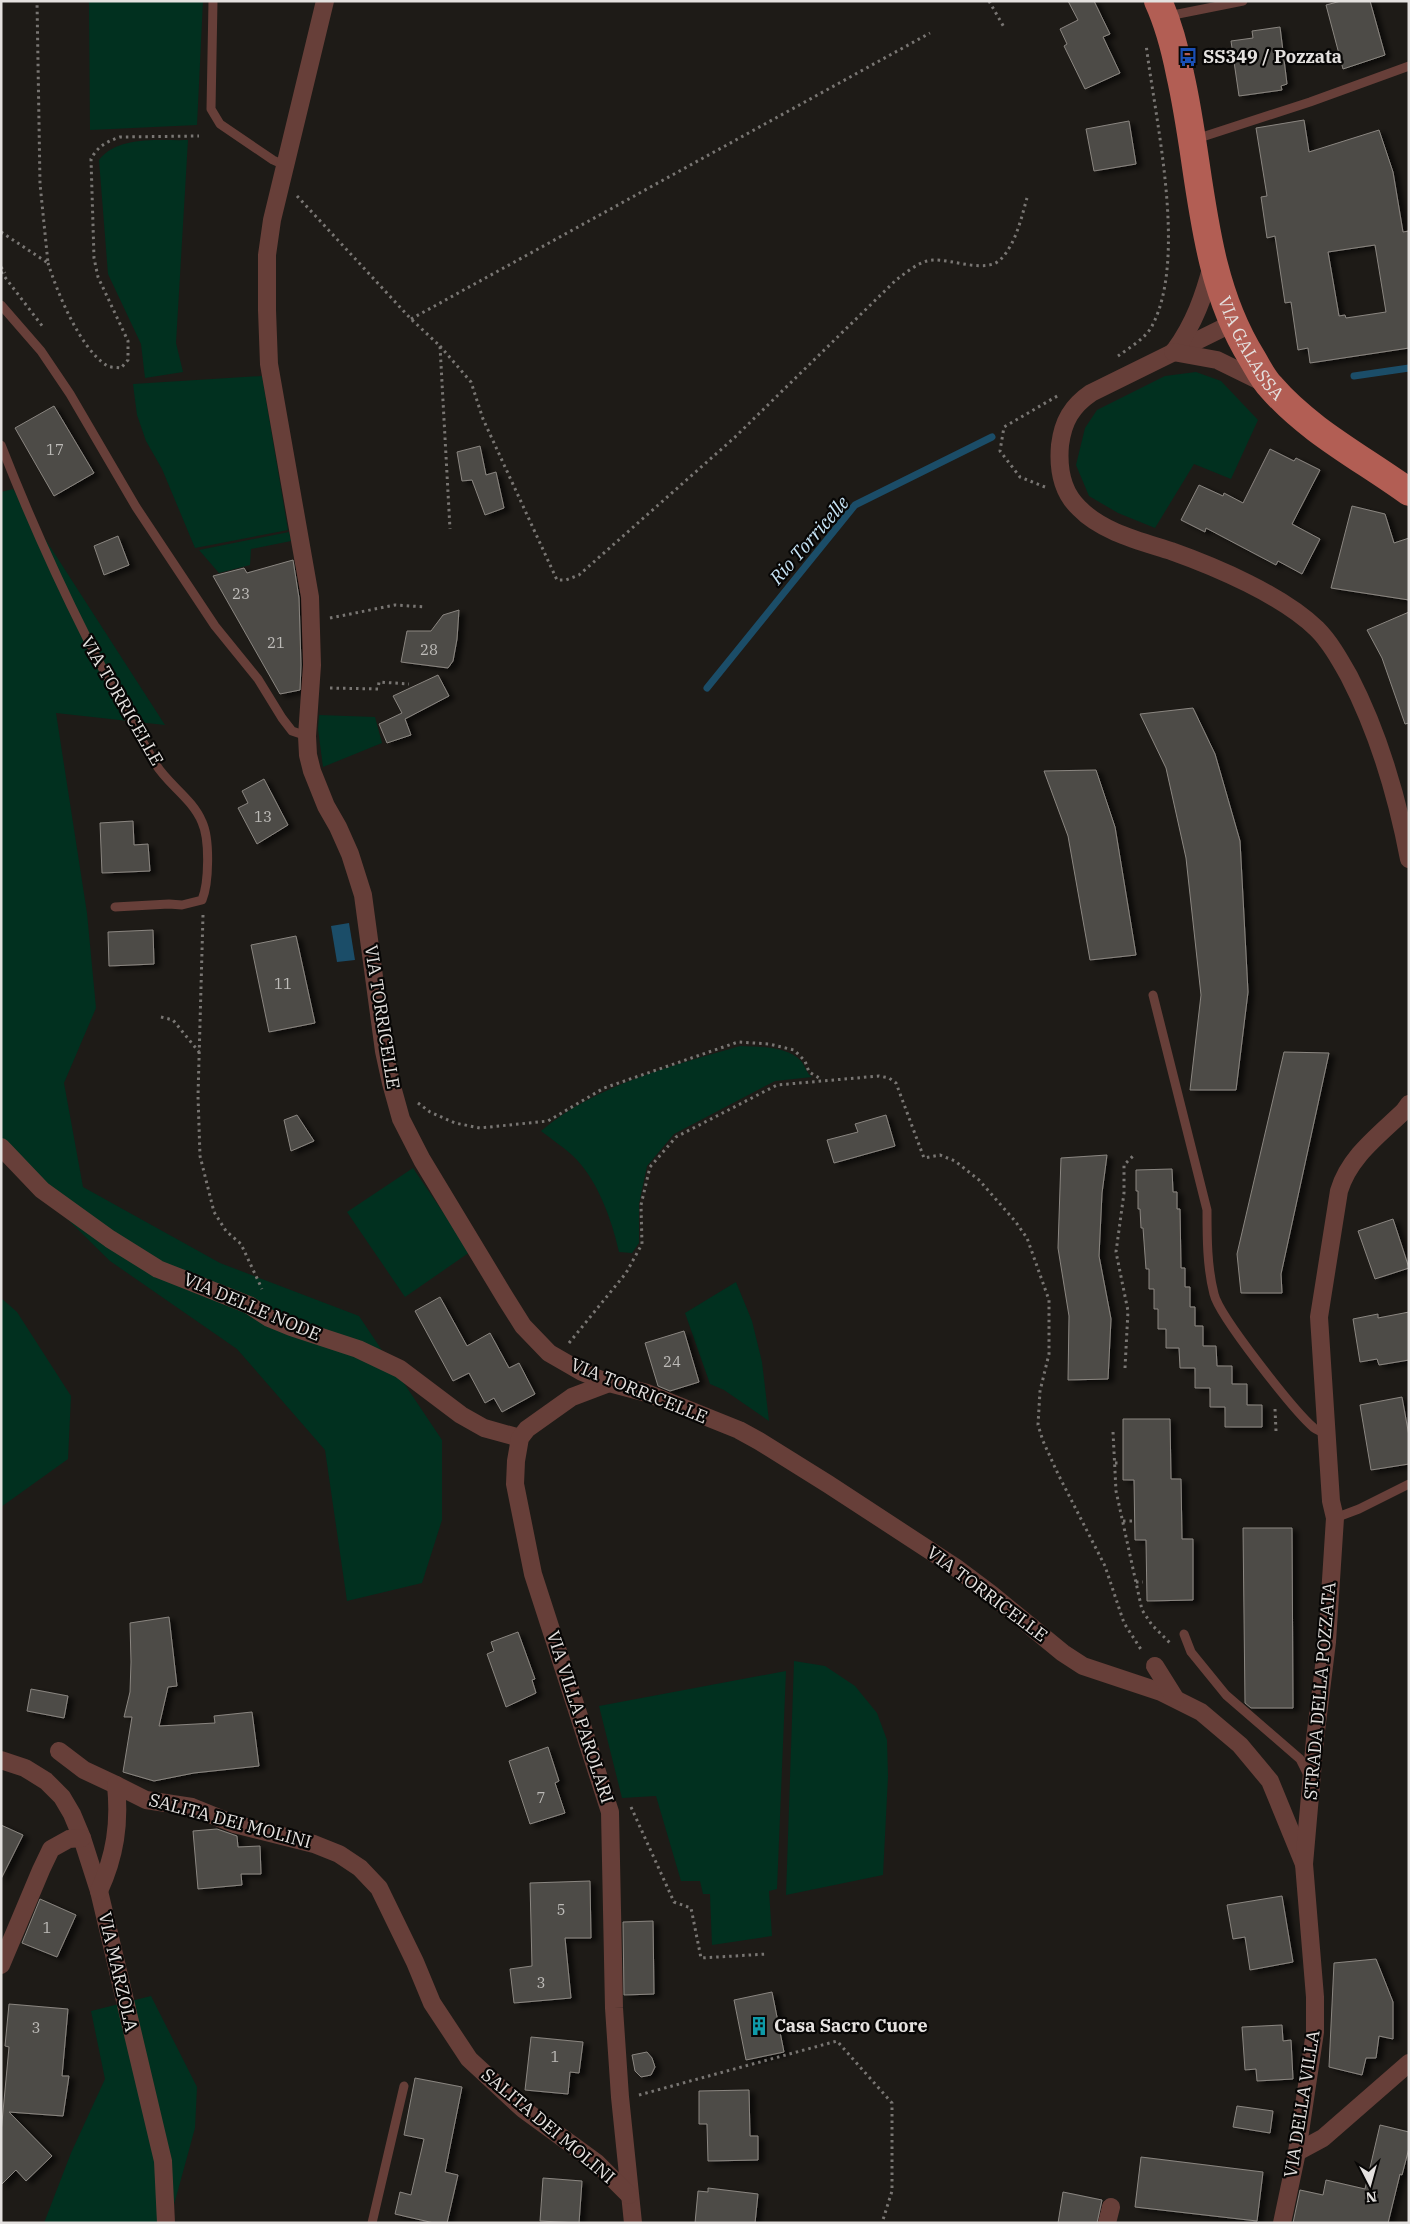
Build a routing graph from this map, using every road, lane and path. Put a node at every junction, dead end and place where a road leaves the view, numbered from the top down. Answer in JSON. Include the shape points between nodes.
{"nodes":[{"id":1,"x":37,"y":1,"type":"edge"},
{"id":2,"x":213,"y":1,"type":"edge"},
{"id":3,"x":325,"y":1,"type":"edge"},
{"id":4,"x":989,"y":1,"type":"edge"},
{"id":5,"x":1243,"y":1,"type":"edge"},
{"id":6,"x":1162,"y":9,"type":"edge"},
{"id":7,"x":1005,"y":29,"type":"dead end"},
{"id":8,"x":930,"y":33,"type":"dead end"},
{"id":9,"x":1145,"y":38,"type":"dead end"},
{"id":10,"x":1409,"y":66,"type":"edge"},
{"id":11,"x":198,"y":136,"type":"dead end"},
{"id":12,"x":1194,"y":140,"type":"junction"},
{"id":13,"x":284,"y":165,"type":"junction"},
{"id":14,"x":299,"y":187,"type":"dead end"},
{"id":15,"x":1027,"y":198,"type":"dead end"},
{"id":16,"x":1,"y":232,"type":"edge"},
{"id":17,"x":1213,"y":262,"type":"junction"},
{"id":18,"x":48,"y":263,"type":"junction"},
{"id":19,"x":1,"y":267,"type":"edge"},
{"id":20,"x":1,"y":272,"type":"edge"},
{"id":21,"x":1,"y":305,"type":"edge"},
{"id":22,"x":411,"y":319,"type":"junction"},
{"id":23,"x":1233,"y":323,"type":"junction"},
{"id":24,"x":440,"y":346,"type":"junction"},
{"id":25,"x":1173,"y":352,"type":"junction"},
{"id":26,"x":1110,"y":361,"type":"dead end"},
{"id":27,"x":1269,"y":385,"type":"junction"},
{"id":28,"x":1066,"y":390,"type":"dead end"},
{"id":29,"x":1,"y":445,"type":"edge"},
{"id":30,"x":1409,"y":492,"type":"edge"},
{"id":31,"x":1068,"y":496,"type":"junction"},
{"id":32,"x":450,"y":529,"type":"dead end"},
{"id":33,"x":426,"y":607,"type":"dead end"},
{"id":34,"x":311,"y":621,"type":"junction"},
{"id":35,"x":409,"y":684,"type":"dead end"},
{"id":36,"x":310,"y":688,"type":"junction"},
{"id":37,"x":307,"y":736,"type":"junction"},
{"id":38,"x":1409,"y":859,"type":"edge"},
{"id":39,"x":202,"y":900,"type":"junction"},
{"id":40,"x":115,"y":907,"type":"dead end"},
{"id":41,"x":1153,"y":995,"type":"dead end"},
{"id":42,"x":161,"y":1017,"type":"dead end"},
{"id":43,"x":199,"y":1052,"type":"junction"},
{"id":44,"x":821,"y":1080,"type":"junction"},
{"id":45,"x":391,"y":1083,"type":"junction"},
{"id":46,"x":1407,"y":1110,"type":"edge"},
{"id":47,"x":1,"y":1147,"type":"edge"},
{"id":48,"x":1134,"y":1156,"type":"dead end"},
{"id":49,"x":267,"y":1294,"type":"dead end"},
{"id":50,"x":560,"y":1359,"type":"junction"},
{"id":51,"x":1125,"y":1368,"type":"dead end"},
{"id":52,"x":609,"y":1383,"type":"junction"},
{"id":53,"x":1113,"y":1432,"type":"dead end"},
{"id":54,"x":1328,"y":1436,"type":"junction"},
{"id":55,"x":520,"y":1438,"type":"junction"},
{"id":56,"x":1115,"y":1463,"type":"junction"},
{"id":57,"x":1120,"y":1463,"type":"dead end"},
{"id":58,"x":1409,"y":1484,"type":"edge"},
{"id":59,"x":1335,"y":1518,"type":"junction"},
{"id":60,"x":1123,"y":1521,"type":"junction"},
{"id":61,"x":1132,"y":1521,"type":"dead end"},
{"id":62,"x":1136,"y":1582,"type":"junction"},
{"id":63,"x":1143,"y":1582,"type":"dead end"},
{"id":64,"x":1184,"y":1634,"type":"dead end"},
{"id":65,"x":1191,"y":1652,"type":"junction"},
{"id":66,"x":1155,"y":1666,"type":"joint"},
{"id":67,"x":1175,"y":1698,"type":"junction"},
{"id":68,"x":59,"y":1751,"type":"dead end"},
{"id":69,"x":1,"y":1760,"type":"edge"},
{"id":70,"x":1311,"y":1782,"type":"junction"},
{"id":71,"x":116,"y":1785,"type":"junction"},
{"id":72,"x":610,"y":1812,"type":"junction"},
{"id":73,"x":82,"y":1838,"type":"junction"},
{"id":74,"x":1304,"y":1864,"type":"junction"},
{"id":75,"x":99,"y":1892,"type":"junction"},
{"id":76,"x":767,"y":1954,"type":"dead end"},
{"id":77,"x":1,"y":1965,"type":"edge"},
{"id":78,"x":1409,"y":2062,"type":"edge"},
{"id":79,"x":404,"y":2086,"type":"dead end"},
{"id":80,"x":620,"y":2097,"type":"junction"},
{"id":81,"x":1297,"y":2152,"type":"junction"},
{"id":82,"x":629,"y":2195,"type":"junction"},
{"id":83,"x":166,"y":2223,"type":"edge"},
{"id":84,"x":372,"y":2223,"type":"edge"},
{"id":85,"x":633,"y":2223,"type":"edge"},
{"id":86,"x":882,"y":2223,"type":"edge"},
{"id":87,"x":1282,"y":2223,"type":"edge"}],
"edges":[{"from":1,"to":18,"type":"path","via":[[40,184]]},
{"from":2,"to":13,"type":"lane","via":[[210,109],[220,124]]},
{"from":3,"to":13,"type":"street","name":"VIA TORRICELLE"},
{"from":4,"to":7,"type":"path"},
{"from":5,"to":6,"type":"lane","name":"VIA GALASSA"},
{"from":6,"to":12,"type":"main road","name":"VIA GALASSA","via":[[1181,76]]},
{"from":8,"to":22,"type":"path"},
{"from":9,"to":26,"type":"path","via":[[1164,168],[1169,248],[1166,283],[1160,309],[1151,328]]},
{"from":10,"to":12,"type":"lane"},
{"from":11,"to":18,"type":"path","via":[[120,137],[97,148],[91,159],[94,258],[98,277],[128,341],[128,360],[121,368],[108,366],[90,351],[56,289]]},
{"from":12,"to":17,"type":"main road","name":"VIA GALASSA","via":[[1201,204]]},
{"from":13,"to":34,"type":"street","name":"VIA TORRICELLE","via":[[267,255],[269,364],[305,560]]},
{"from":14,"to":22,"type":"path","via":[[297,196]]},
{"from":15,"to":24,"type":"path","via":[[1012,244],[1000,260],[986,266],[932,260],[913,267],[734,438],[579,575],[566,580],[557,580],[483,419],[471,382]]},
{"from":16,"to":18,"type":"path"},
{"from":17,"to":23,"type":"main road","name":"VIA GALASSA"},
{"from":17,"to":25,"type":"street","via":[[1192,324]]},
{"from":19,"to":20,"type":"path","via":[[6,276]]},
{"from":21,"to":37,"type":"lane","via":[[41,351],[70,394],[136,507],[215,626],[258,679],[292,730]]},
{"from":22,"to":24,"type":"path"},
{"from":23,"to":25,"type":"street"},
{"from":23,"to":27,"type":"main road","name":"VIA GALASSA"},
{"from":24,"to":32,"type":"path"},
{"from":25,"to":27,"type":"street","via":[[1216,360]]},
{"from":25,"to":31,"type":"street","via":[[1091,392],[1070,412],[1062,432],[1059,467]]},
{"from":27,"to":30,"type":"main road","name":"VIA GALASSA","via":[[1304,420]]},
{"from":28,"to":31,"type":"path","via":[[1004,427],[1000,451],[1020,477]]},
{"from":29,"to":39,"type":"lane","name":"VIA TORRICELLE","via":[[86,640],[156,765],[202,820],[206,831],[207,879]]},
{"from":31,"to":38,"type":"street","via":[[1079,509],[1102,525],[1206,564],[1244,582],[1317,629],[1338,656],[1356,690],[1384,756]]},
{"from":33,"to":34,"type":"path","via":[[396,605]]},
{"from":34,"to":36,"type":"street","name":"VIA TORRICELLE"},
{"from":35,"to":36,"type":"path","via":[[379,682],[378,689]]},
{"from":36,"to":37,"type":"street","name":"VIA TORRICELLE"},
{"from":37,"to":45,"type":"street","name":"VIA TORRICELLE","via":[[312,772],[350,854],[363,895]]},
{"from":39,"to":40,"type":"lane","via":[[182,906]]},
{"from":39,"to":43,"type":"path"},
{"from":41,"to":54,"type":"lane","via":[[1207,1210],[1214,1295],[1222,1314],[1281,1390],[1315,1428]]},
{"from":42,"to":43,"type":"path","via":[[172,1020]]},
{"from":43,"to":49,"type":"path","via":[[200,1156],[214,1212],[226,1231],[241,1244],[261,1288]]},
{"from":44,"to":45,"type":"path","via":[[809,1072],[805,1061],[794,1050],[738,1042],[604,1088],[548,1121],[480,1128],[454,1123],[430,1112]]},
{"from":44,"to":50,"type":"path","via":[[777,1085],[676,1137],[650,1167],[641,1205],[642,1244],[626,1272]]},
{"from":44,"to":66,"type":"path","via":[[879,1076],[896,1083],[924,1158],[940,1155],[955,1161],[979,1180],[1027,1238],[1049,1300],[1049,1354],[1040,1391],[1038,1425],[1105,1566],[1124,1623]]},
{"from":45,"to":50,"type":"street","name":"VIA TORRICELLE","via":[[401,1119],[422,1160],[510,1306],[523,1326]]},
{"from":46,"to":54,"type":"street","name":"STRADA DELLA POZZATA","via":[[1353,1160],[1339,1191],[1319,1317]]},
{"from":47,"to":55,"type":"street","name":"VIA DELLE NODE","via":[[42,1190],[158,1269],[249,1305],[291,1327],[358,1349],[400,1369],[461,1415],[484,1428]]},
{"from":48,"to":51,"type":"path","via":[[1124,1165],[1124,1193],[1116,1252],[1128,1311]]},
{"from":50,"to":52,"type":"street","name":"VIA TORRICELLE"},
{"from":52,"to":55,"type":"street","via":[[572,1397]]},
{"from":52,"to":67,"type":"street","name":"VIA TORRICELLE","via":[[647,1393],[759,1441],[955,1567],[1083,1666]]},
{"from":53,"to":56,"type":"path"},
{"from":54,"to":59,"type":"street","name":"STRADA DELLA POZZATA","via":[[1331,1501]]},
{"from":55,"to":72,"type":"street","name":"VIA VILLA PAROLARI","via":[[515,1484],[534,1574]]},
{"from":56,"to":57,"type":"path"},
{"from":56,"to":60,"type":"path","via":[[1116,1491]]},
{"from":58,"to":59,"type":"lane"},
{"from":59,"to":70,"type":"street","name":"STRADA DELLA POZZATA","via":[[1327,1642]]},
{"from":60,"to":61,"type":"path"},
{"from":60,"to":62,"type":"path"},
{"from":62,"to":63,"type":"path"},
{"from":62,"to":65,"type":"path","via":[[1145,1617],[1180,1653]]},
{"from":64,"to":65,"type":"lane"},
{"from":65,"to":70,"type":"lane","via":[[1226,1694],[1300,1759]]},
{"from":66,"to":67,"type":"street","name":"VIA TORRICELLE"},
{"from":67,"to":74,"type":"street","name":"VIA TORRICELLE","via":[[1224,1730],[1257,1763],[1270,1781]]},
{"from":68,"to":71,"type":"street","name":"SALITA DEI MOLINI","via":[[84,1770]]},
{"from":69,"to":73,"type":"street","name":"VIA MARZOLA","via":[[24,1768],[52,1786],[72,1814]]},
{"from":70,"to":74,"type":"street","name":"STRADA DELLA POZZATA"},
{"from":71,"to":75,"type":"street","via":[[117,1826],[110,1867]]},
{"from":71,"to":82,"type":"street","name":"SALITA DEI MOLINI","via":[[146,1800],[192,1807],[234,1824],[314,1844],[339,1854],[360,1868],[379,1888],[432,2003],[469,2059],[523,2109],[597,2163]]},
{"from":72,"to":76,"type":"path","via":[[630,1806],[674,1902],[691,1908],[701,1958]]},
{"from":72,"to":80,"type":"street","name":"VIA VILLA PAROLARI","via":[[614,2008]]},
{"from":73,"to":75,"type":"street","name":"VIA MARZOLA"},
{"from":73,"to":77,"type":"street","via":[[69,1839],[51,1849]]},
{"from":74,"to":81,"type":"street","name":"VIA DELLA VILLA","via":[[1315,2032]]},
{"from":75,"to":83,"type":"street","name":"VIA MARZOLA","via":[[163,2162]]},
{"from":78,"to":81,"type":"street","via":[[1323,2138]]},
{"from":79,"to":84,"type":"lane"},
{"from":80,"to":82,"type":"street","name":"VIA VILLA PAROLARI"},
{"from":80,"to":86,"type":"path","via":[[837,2041],[892,2102],[892,2191]]},
{"from":81,"to":87,"type":"street","name":"VIA DELLA VILLA"},
{"from":82,"to":85,"type":"street","name":"SALITA DEI MOLINI"}]}
